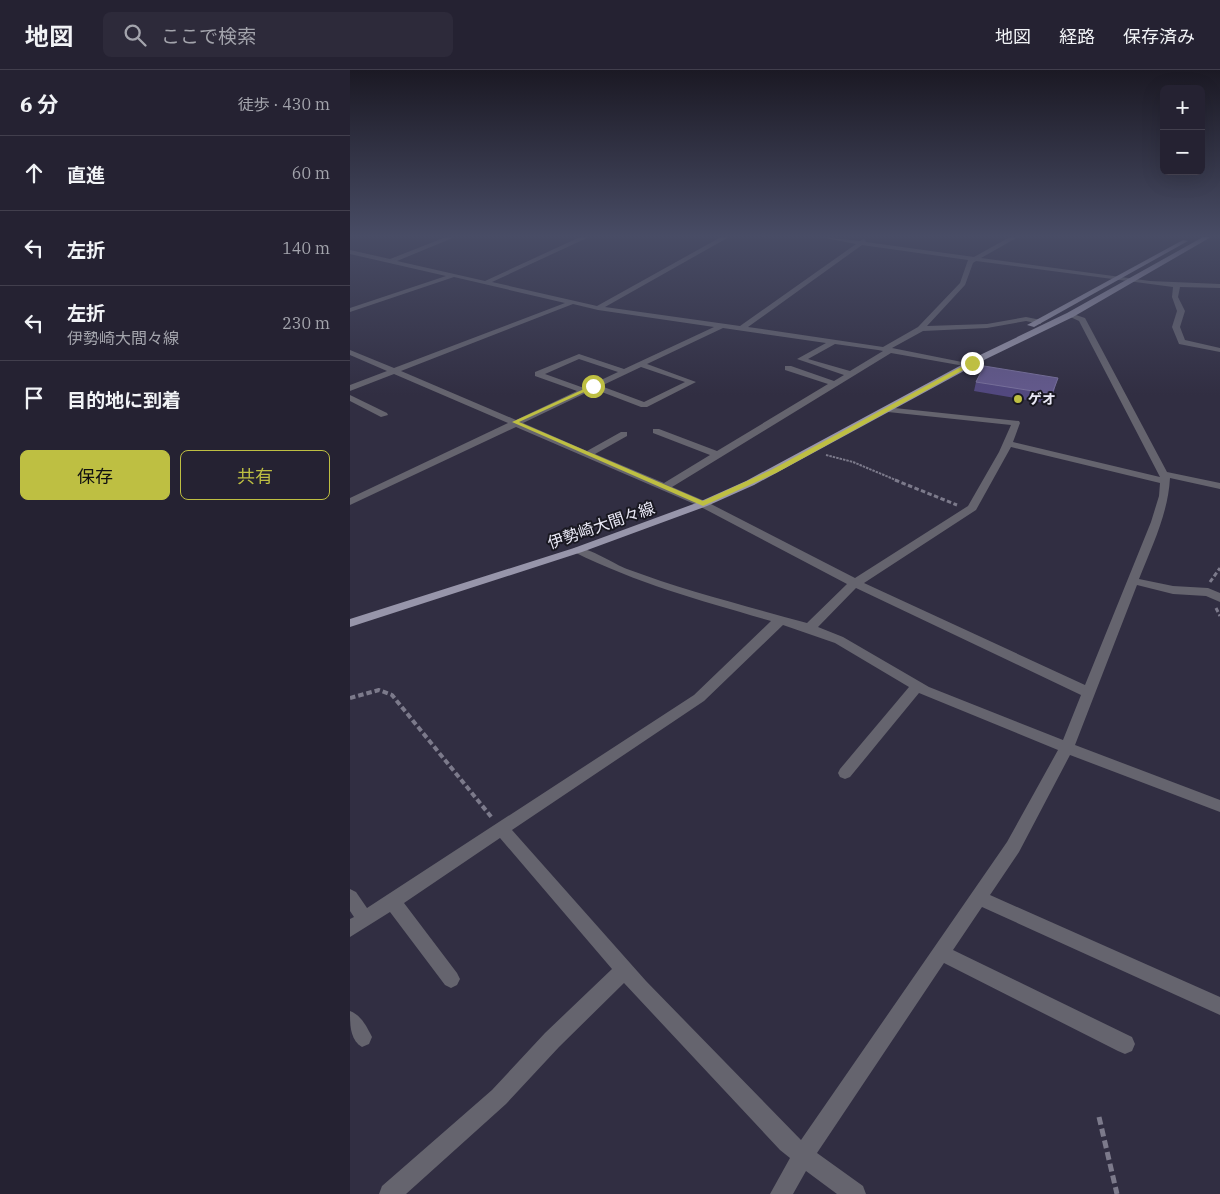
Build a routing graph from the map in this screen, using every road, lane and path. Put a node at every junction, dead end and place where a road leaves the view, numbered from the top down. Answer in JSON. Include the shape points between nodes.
{"nodes":[{"id":1,"x":412,"y":289,"type":"edge"},
{"id":2,"x":515,"y":289,"type":"edge"},
{"id":3,"x":632,"y":289,"type":"edge"},
{"id":4,"x":796,"y":289,"type":"edge"},
{"id":5,"x":958,"y":289,"type":"edge"},
{"id":6,"x":1096,"y":289,"type":"edge"},
{"id":7,"x":1116,"y":289,"type":"edge"},
{"id":8,"x":1176,"y":289,"type":"edge"},
{"id":9,"x":572,"y":302,"type":"junction"},
{"id":10,"x":598,"y":308,"type":"junction"},
{"id":11,"x":350,"y":310,"type":"edge"},
{"id":12,"x":1070,"y":315,"type":"junction"},
{"id":13,"x":1038,"y":322,"type":"junction"},
{"id":14,"x":721,"y":326,"type":"junction"},
{"id":15,"x":742,"y":328,"type":"junction"},
{"id":16,"x":921,"y":330,"type":"junction"},
{"id":17,"x":833,"y":342,"type":"junction"},
{"id":18,"x":887,"y":350,"type":"junction"},
{"id":19,"x":1220,"y":350,"type":"edge"},
{"id":20,"x":350,"y":352,"type":"edge"},
{"id":21,"x":983,"y":357,"type":"junction"},
{"id":22,"x":640,"y":364,"type":"junction"},
{"id":23,"x":967,"y":366,"type":"junction"},
{"id":24,"x":788,"y":368,"type":"dead end"},
{"id":25,"x":394,"y":371,"type":"junction"},
{"id":26,"x":623,"y":372,"type":"junction"},
{"id":27,"x":850,"y":374,"type":"junction"},
{"id":28,"x":835,"y":384,"type":"junction"},
{"id":29,"x":593,"y":386,"type":"junction"},
{"id":30,"x":350,"y":388,"type":"edge"},
{"id":31,"x":582,"y":390,"type":"junction"},
{"id":32,"x":350,"y":398,"type":"edge"},
{"id":33,"x":888,"y":409,"type":"junction"},
{"id":34,"x":384,"y":415,"type":"dead end"},
{"id":35,"x":514,"y":422,"type":"junction"},
{"id":36,"x":656,"y":431,"type":"dead end"},
{"id":37,"x":624,"y":434,"type":"dead end"},
{"id":38,"x":1008,"y":444,"type":"junction"},
{"id":39,"x":812,"y":451,"type":"junction"},
{"id":40,"x":588,"y":454,"type":"junction"},
{"id":41,"x":718,"y":455,"type":"junction"},
{"id":42,"x":1164,"y":477,"type":"junction"},
{"id":43,"x":1220,"y":486,"type":"edge"},
{"id":44,"x":665,"y":487,"type":"junction"},
{"id":45,"x":350,"y":502,"type":"edge"},
{"id":46,"x":703,"y":504,"type":"junction"},
{"id":47,"x":970,"y":510,"type":"junction"},
{"id":48,"x":578,"y":550,"type":"junction"},
{"id":49,"x":1133,"y":581,"type":"junction"},
{"id":50,"x":855,"y":583,"type":"junction"},
{"id":51,"x":1220,"y":598,"type":"edge"},
{"id":52,"x":780,"y":621,"type":"junction"},
{"id":53,"x":350,"y":622,"type":"edge"},
{"id":54,"x":809,"y":628,"type":"junction"},
{"id":55,"x":918,"y":686,"type":"junction"},
{"id":56,"x":1089,"y":693,"type":"junction"},
{"id":57,"x":350,"y":698,"type":"edge"},
{"id":58,"x":1067,"y":748,"type":"junction"},
{"id":59,"x":845,"y":773,"type":"dead end"},
{"id":60,"x":1220,"y":806,"type":"edge"},
{"id":61,"x":501,"y":829,"type":"junction"},
{"id":62,"x":350,"y":897,"type":"edge"},
{"id":63,"x":980,"y":898,"type":"junction"},
{"id":64,"x":392,"y":901,"type":"junction"},
{"id":65,"x":365,"y":919,"type":"junction"},
{"id":66,"x":350,"y":929,"type":"edge"},
{"id":67,"x":942,"y":953,"type":"junction"},
{"id":68,"x":624,"y":970,"type":"junction"},
{"id":69,"x":451,"y":979,"type":"dead end"},
{"id":70,"x":1220,"y":1006,"type":"edge"},
{"id":71,"x":350,"y":1020,"type":"edge"},
{"id":72,"x":362,"y":1038,"type":"dead end"},
{"id":73,"x":1125,"y":1044,"type":"dead end"},
{"id":74,"x":1099,"y":1117,"type":"dead end"},
{"id":75,"x":802,"y":1157,"type":"junction"},
{"id":76,"x":390,"y":1194,"type":"edge"},
{"id":77,"x":780,"y":1194,"type":"edge"},
{"id":78,"x":855,"y":1194,"type":"edge"},
{"id":79,"x":1118,"y":1194,"type":"edge"}],
"edges":[{"from":1,"to":11,"type":"street"},
{"from":2,"to":9,"type":"street"},
{"from":3,"to":10,"type":"street"},
{"from":4,"to":15,"type":"street"},
{"from":5,"to":16,"type":"street"},
{"from":6,"to":13,"type":"main road","name":"伊勢崎大間々線"},
{"from":7,"to":12,"type":"main road","name":"伊勢崎大間々線"},
{"from":8,"to":19,"type":"street","via":[[1175,297],[1180,311],[1176,327],[1182,342]]},
{"from":9,"to":10,"type":"street"},
{"from":9,"to":25,"type":"street"},
{"from":10,"to":14,"type":"street"},
{"from":12,"to":21,"type":"main road","name":"伊勢崎大間々線"},
{"from":12,"to":42,"type":"street","via":[[1082,320]]},
{"from":13,"to":16,"type":"street","via":[[1026,319],[987,326]]},
{"from":13,"to":21,"type":"main road","name":"伊勢崎大間々線"},
{"from":14,"to":15,"type":"street"},
{"from":14,"to":22,"type":"street"},
{"from":15,"to":17,"type":"street"},
{"from":16,"to":18,"type":"street"},
{"from":17,"to":18,"type":"street"},
{"from":17,"to":27,"type":"street","via":[[801,359]]},
{"from":18,"to":23,"type":"street"},
{"from":18,"to":27,"type":"street"},
{"from":20,"to":25,"type":"street"},
{"from":21,"to":23,"type":"main road","name":"伊勢崎大間々線"},
{"from":22,"to":26,"type":"street"},
{"from":22,"to":29,"type":"street","via":[[692,382],[644,405]]},
{"from":23,"to":33,"type":"main road","name":"伊勢崎大間々線"},
{"from":24,"to":28,"type":"street"},
{"from":25,"to":30,"type":"street"},
{"from":25,"to":35,"type":"street"},
{"from":26,"to":29,"type":"street"},
{"from":26,"to":31,"type":"street","via":[[579,356],[538,374]]},
{"from":27,"to":28,"type":"street"},
{"from":28,"to":41,"type":"street"},
{"from":29,"to":31,"type":"street"},
{"from":31,"to":35,"type":"street"},
{"from":32,"to":34,"type":"street"},
{"from":33,"to":38,"type":"street","via":[[1016,423]]},
{"from":33,"to":39,"type":"main road","name":"伊勢崎大間々線"},
{"from":35,"to":40,"type":"street"},
{"from":35,"to":45,"type":"street"},
{"from":36,"to":41,"type":"street"},
{"from":37,"to":40,"type":"street"},
{"from":38,"to":42,"type":"street"},
{"from":38,"to":47,"type":"street"},
{"from":39,"to":46,"type":"main road","name":"伊勢崎大間々線"},
{"from":39,"to":47,"type":"path","via":[[853,462]]},
{"from":40,"to":44,"type":"street"},
{"from":41,"to":44,"type":"street"},
{"from":42,"to":43,"type":"street"},
{"from":42,"to":49,"type":"street","via":[[1164,496]]},
{"from":44,"to":46,"type":"street"},
{"from":46,"to":48,"type":"main road","name":"伊勢崎大間々線"},
{"from":46,"to":50,"type":"street"},
{"from":47,"to":50,"type":"street"},
{"from":48,"to":52,"type":"street","via":[[665,587]]},
{"from":48,"to":53,"type":"main road","name":"伊勢崎大間々線"},
{"from":49,"to":51,"type":"street","via":[[1174,590],[1208,592]]},
{"from":49,"to":56,"type":"street"},
{"from":50,"to":54,"type":"street"},
{"from":50,"to":56,"type":"street"},
{"from":52,"to":54,"type":"street"},
{"from":52,"to":61,"type":"street","via":[[699,698]]},
{"from":54,"to":55,"type":"street","via":[[839,640]]},
{"from":55,"to":58,"type":"street"},
{"from":55,"to":59,"type":"street"},
{"from":56,"to":58,"type":"street"},
{"from":57,"to":61,"type":"path","via":[[379,690],[392,695]]},
{"from":58,"to":60,"type":"street"},
{"from":58,"to":63,"type":"street","via":[[1013,847]]},
{"from":61,"to":64,"type":"street"},
{"from":61,"to":68,"type":"street"},
{"from":62,"to":65,"type":"street"},
{"from":63,"to":67,"type":"street"},
{"from":63,"to":70,"type":"street"},
{"from":64,"to":65,"type":"street"},
{"from":64,"to":69,"type":"street"},
{"from":65,"to":66,"type":"street"},
{"from":67,"to":73,"type":"street"},
{"from":67,"to":75,"type":"street"},
{"from":68,"to":75,"type":"street"},
{"from":68,"to":76,"type":"street","via":[[498,1098]]},
{"from":71,"to":72,"type":"street"},
{"from":74,"to":79,"type":"path"},
{"from":75,"to":77,"type":"street"},
{"from":75,"to":78,"type":"street"}]}
